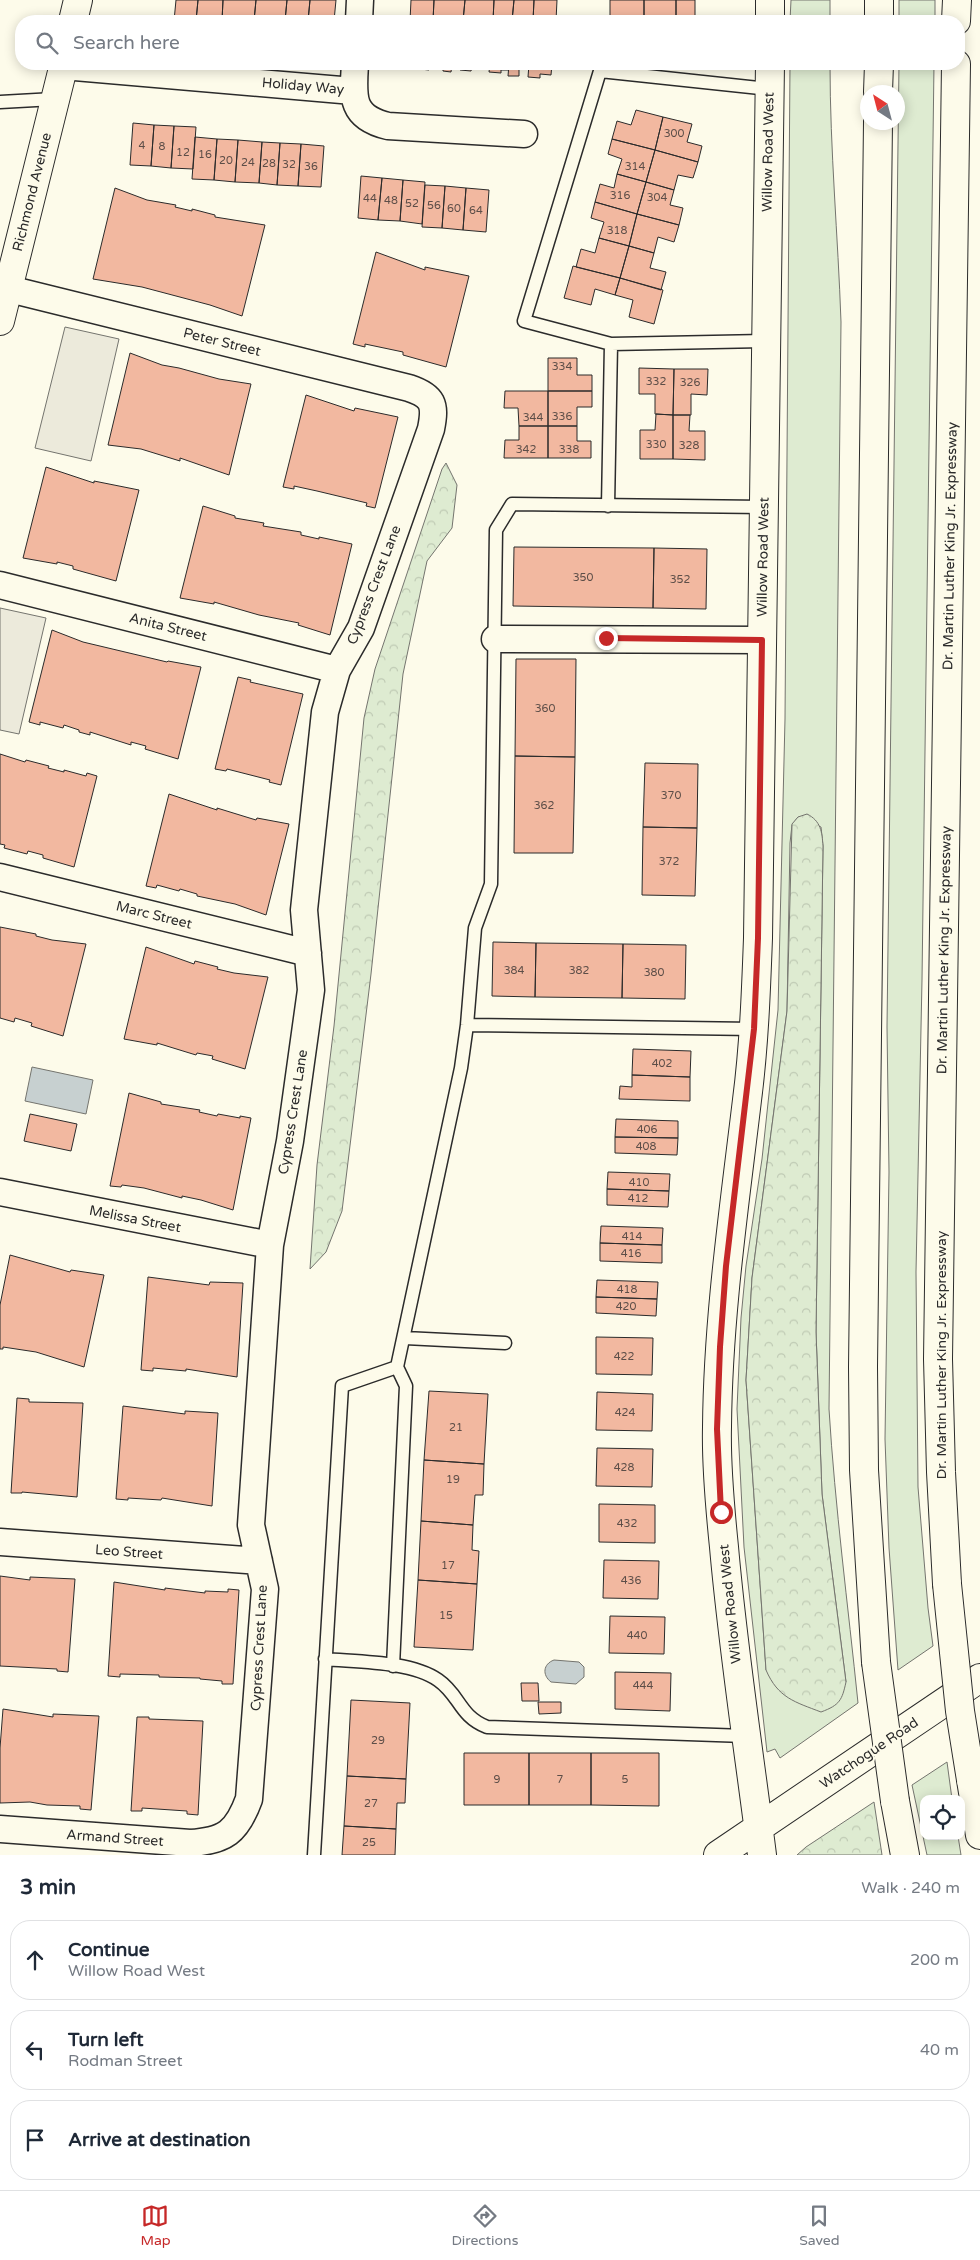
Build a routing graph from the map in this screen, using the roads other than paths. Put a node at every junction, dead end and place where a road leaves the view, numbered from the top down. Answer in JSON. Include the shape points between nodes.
{"nodes":[{"id":1,"x":78,"y":0,"type":"edge"},
{"id":2,"x":360,"y":0,"type":"edge"},
{"id":3,"x":770,"y":0,"type":"edge"},
{"id":4,"x":879,"y":0,"type":"edge"},
{"id":5,"x":957,"y":0,"type":"edge"},
{"id":6,"x":74,"y":15,"type":"edge"},
{"id":7,"x":359,"y":15,"type":"edge"},
{"id":8,"x":770,"y":15,"type":"edge"},
{"id":9,"x":879,"y":15,"type":"edge"},
{"id":10,"x":956,"y":15,"type":"edge"},
{"id":11,"x":62,"y":70,"type":"edge"},
{"id":12,"x":119,"y":70,"type":"edge"},
{"id":13,"x":355,"y":70,"type":"edge"},
{"id":14,"x":878,"y":70,"type":"edge"},
{"id":15,"x":956,"y":70,"type":"edge"},
{"id":16,"x":769,"y":76,"type":"edge"},
{"id":17,"x":878,"y":85,"type":"edge"},
{"id":18,"x":353,"y":91,"type":"junction"},
{"id":19,"x":54,"y":99,"type":"junction"},
{"id":20,"x":0,"y":102,"type":"edge"},
{"id":21,"x":878,"y":130,"type":"edge"},
{"id":22,"x":524,"y":134,"type":"dead end"},
{"id":23,"x":9,"y":288,"type":"junction"},
{"id":24,"x":0,"y":321,"type":"edge"},
{"id":25,"x":766,"y":341,"type":"junction"},
{"id":26,"x":611,"y":344,"type":"junction"},
{"id":27,"x":432,"y":402,"type":"joint"},
{"id":28,"x":608,"y":506,"type":"junction"},
{"id":29,"x":764,"y":507,"type":"junction"},
{"id":30,"x":0,"y":585,"type":"edge"},
{"id":31,"x":495,"y":639,"type":"junction"},
{"id":32,"x":762,"y":640,"type":"junction"},
{"id":33,"x":337,"y":670,"type":"junction"},
{"id":34,"x":0,"y":877,"type":"edge"},
{"id":35,"x":308,"y":953,"type":"junction"},
{"id":36,"x":467,"y":1025,"type":"junction"},
{"id":37,"x":754,"y":1029,"type":"junction"},
{"id":38,"x":0,"y":1192,"type":"edge"},
{"id":39,"x":270,"y":1245,"type":"junction"},
{"id":40,"x":405,"y":1338,"type":"junction"},
{"id":41,"x":505,"y":1342,"type":"dead end"},
{"id":42,"x":397,"y":1366,"type":"junction"},
{"id":43,"x":0,"y":1542,"type":"edge"},
{"id":44,"x":259,"y":1562,"type":"junction"},
{"id":45,"x":325,"y":1659,"type":"junction"},
{"id":46,"x":393,"y":1666,"type":"junction"},
{"id":47,"x":980,"y":1678,"type":"edge"},
{"id":48,"x":745,"y":1736,"type":"junction"},
{"id":49,"x":758,"y":1827,"type":"junction"},
{"id":50,"x":0,"y":1829,"type":"edge"},
{"id":51,"x":228,"y":1834,"type":"joint"},
{"id":52,"x":980,"y":1835,"type":"edge"},
{"id":53,"x":314,"y":1855,"type":"edge"},
{"id":54,"x":718,"y":1855,"type":"edge"},
{"id":55,"x":762,"y":1855,"type":"edge"},
{"id":56,"x":905,"y":1855,"type":"edge"}],
"edges":[{"from":1,"to":6,"type":"main road"},
{"from":2,"to":7,"type":"street"},
{"from":3,"to":8,"type":"main road"},
{"from":4,"to":9,"type":"main road"},
{"from":5,"to":10,"type":"main road"},
{"from":11,"to":19,"type":"main road","name":"Richmond Avenue"},
{"from":12,"to":18,"type":"street","name":"Holiday Way"},
{"from":13,"to":18,"type":"street"},
{"from":14,"to":17,"type":"main road"},
{"from":15,"to":52,"type":"main road","name":"Dr. Martin Luther King Jr. Expressway","bridge":true,"via":[[938,1359],[947,1584],[960,1711]]},
{"from":16,"to":25,"type":"main road","name":"Willow Road West"},
{"from":16,"to":26,"type":"lane","via":[[600,71],[524,322]]},
{"from":18,"to":22,"type":"street","name":"Holiday Way","via":[[359,110],[376,123]]},
{"from":19,"to":20,"type":"lane"},
{"from":19,"to":23,"type":"main road","name":"Richmond Avenue"},
{"from":21,"to":56,"type":"main road","bridge":true,"via":[[864,1479],[876,1662]]},
{"from":23,"to":24,"type":"main road","name":"Richmond Avenue"},
{"from":23,"to":27,"type":"street","name":"Peter Street","via":[[409,388],[424,393]]},
{"from":25,"to":26,"type":"lane"},
{"from":25,"to":29,"type":"main road","name":"Willow Road West"},
{"from":26,"to":28,"type":"lane"},
{"from":27,"to":33,"type":"street","name":"Cypress Crest Lane","via":[[434,416],[431,429],[361,628]]},
{"from":28,"to":29,"type":"lane"},
{"from":28,"to":31,"type":"lane","via":[[512,504],[496,530]]},
{"from":29,"to":32,"type":"main road","name":"Willow Road West"},
{"from":30,"to":33,"type":"street","name":"Anita Street"},
{"from":31,"to":32,"type":"street"},
{"from":31,"to":36,"type":"lane","via":[[491,884],[475,928]]},
{"from":32,"to":37,"type":"main road","name":"Willow Road West"},
{"from":33,"to":35,"type":"street","name":"Cypress Crest Lane","via":[[325,712],[304,910]]},
{"from":34,"to":35,"type":"street","name":"Marc Street"},
{"from":35,"to":39,"type":"street","name":"Cypress Crest Lane","via":[[311,990],[290,1141]]},
{"from":36,"to":37,"type":"lane"},
{"from":36,"to":40,"type":"lane"},
{"from":37,"to":48,"type":"main road","name":"Willow Road West","via":[[726,1266],[717,1429],[728,1590]]},
{"from":38,"to":39,"type":"street","name":"Melissa Street"},
{"from":39,"to":44,"type":"street","name":"Cypress Crest Lane","via":[[251,1525]]},
{"from":40,"to":41,"type":"lane"},
{"from":40,"to":42,"type":"lane"},
{"from":42,"to":45,"type":"lane","via":[[342,1386]]},
{"from":42,"to":46,"type":"lane","via":[[406,1386]]},
{"from":43,"to":44,"type":"street","name":"Leo Street"},
{"from":44,"to":51,"type":"street","name":"Cypress Crest Lane","via":[[265,1589],[249,1799],[241,1819]]},
{"from":45,"to":46,"type":"lane"},
{"from":45,"to":53,"type":"lane"},
{"from":46,"to":48,"type":"lane","via":[[438,1680],[451,1691],[474,1723],[487,1728]]},
{"from":47,"to":49,"type":"main road","name":"Watchogue Road"},
{"from":48,"to":49,"type":"main road","name":"Willow Road West"},
{"from":49,"to":54,"type":"main road","name":"Watchogue Road"},
{"from":49,"to":55,"type":"main road","name":"Willow Road West"},
{"from":50,"to":51,"type":"street","name":"Armand Street","via":[[190,1843],[208,1842]]}]}
